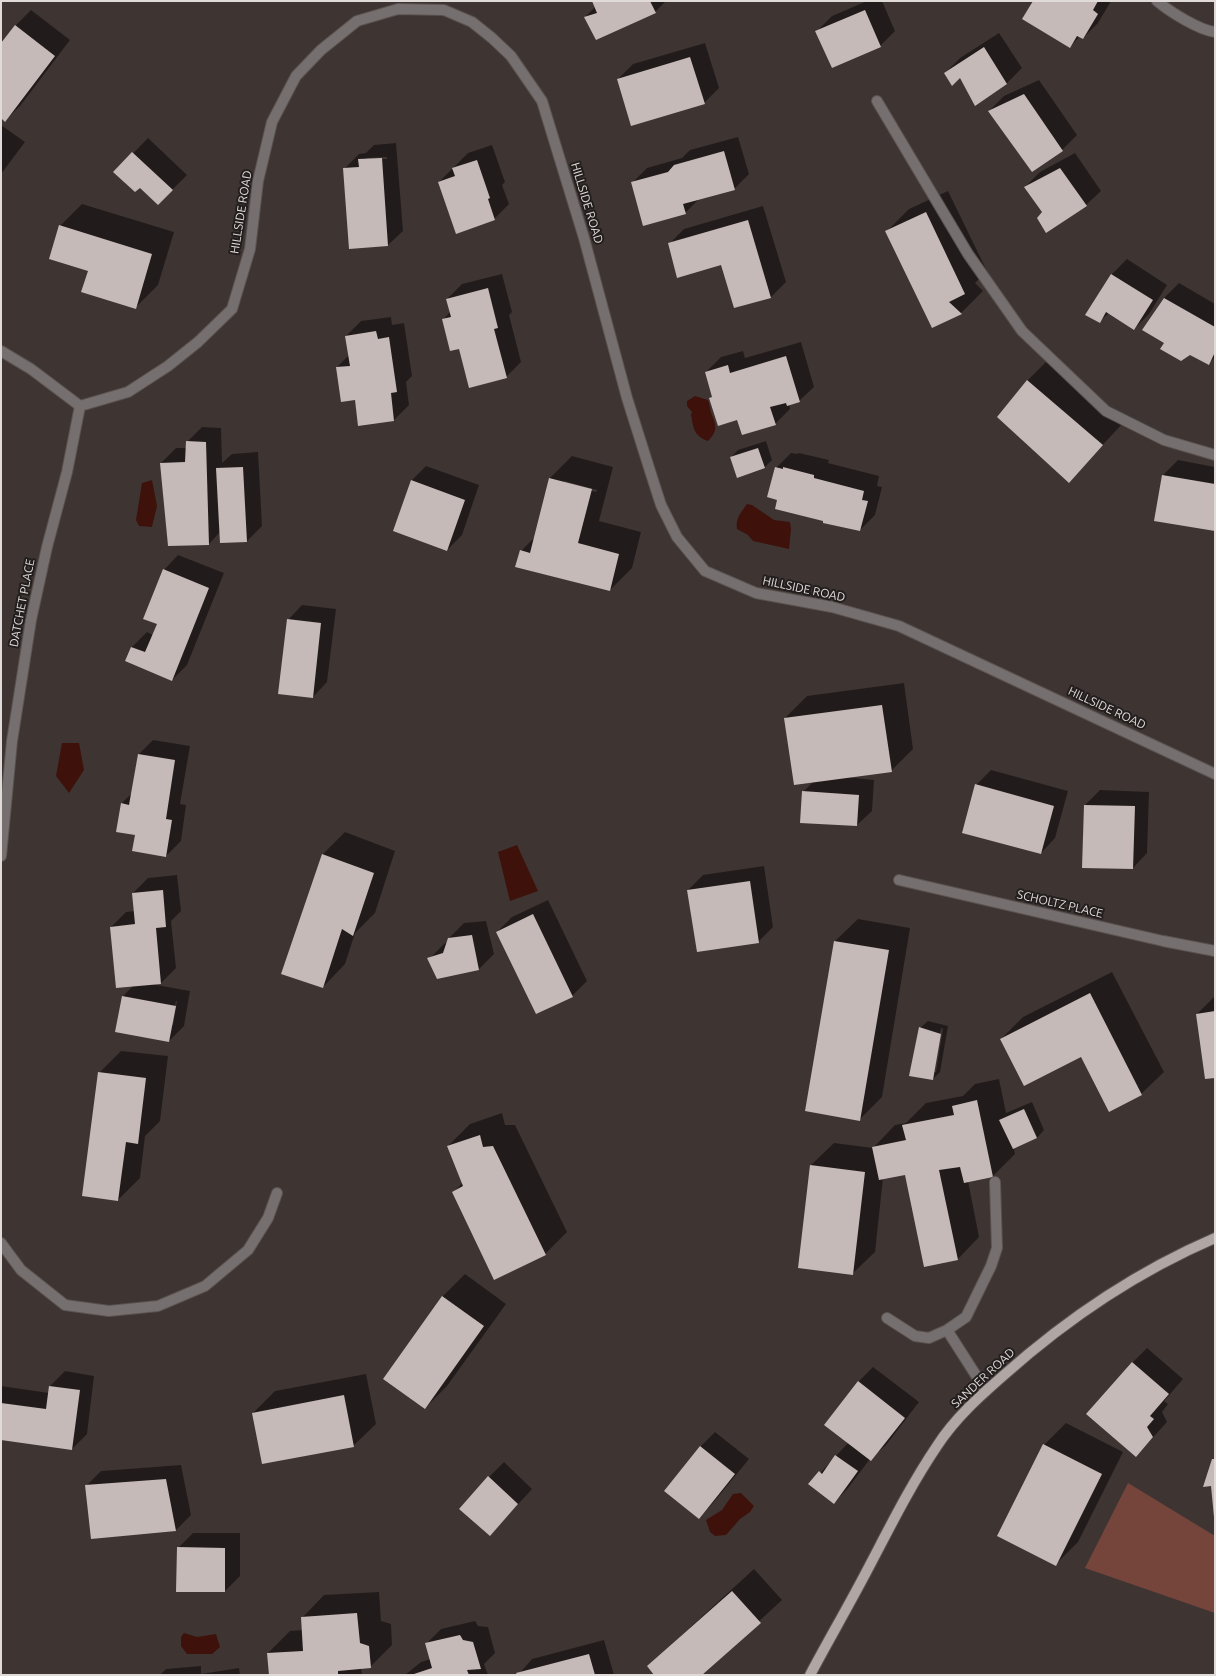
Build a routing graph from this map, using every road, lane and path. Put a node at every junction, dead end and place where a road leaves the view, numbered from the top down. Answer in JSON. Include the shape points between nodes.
{"nodes":[{"id":1,"x":1158,"y":1,"type":"edge"},
{"id":2,"x":1215,"y":32,"type":"edge"},
{"id":3,"x":877,"y":101,"type":"dead end"},
{"id":4,"x":1,"y":351,"type":"edge"},
{"id":5,"x":80,"y":406,"type":"junction"},
{"id":6,"x":1215,"y":455,"type":"edge"},
{"id":7,"x":1215,"y":774,"type":"edge"},
{"id":8,"x":1,"y":856,"type":"edge"},
{"id":9,"x":899,"y":880,"type":"dead end"},
{"id":10,"x":1215,"y":951,"type":"edge"},
{"id":11,"x":995,"y":1182,"type":"dead end"},
{"id":12,"x":277,"y":1193,"type":"dead end"},
{"id":13,"x":1215,"y":1238,"type":"edge"},
{"id":14,"x":1,"y":1243,"type":"edge"},
{"id":15,"x":887,"y":1318,"type":"dead end"},
{"id":16,"x":947,"y":1330,"type":"junction"},
{"id":17,"x":986,"y":1391,"type":"junction"},
{"id":18,"x":810,"y":1675,"type":"edge"}],
"edges":[{"from":1,"to":2,"type":"street","via":[[1165,8],[1205,31]]},
{"from":3,"to":6,"type":"street","via":[[968,254],[1022,331],[1106,411],[1164,440]]},
{"from":4,"to":5,"type":"street","via":[[31,369]]},
{"from":5,"to":7,"type":"street","name":"HILLSIDE ROAD","via":[[128,392],[168,366],[198,342],[232,309],[250,249],[258,181],[272,122],[296,76],[321,50],[357,21],[398,9],[444,10],[472,22],[492,38],[511,56],[542,101],[584,238],[650,474],[661,505],[677,537],[706,571],[756,593],[832,608],[900,626]]},
{"from":5,"to":8,"type":"street","name":"DATCHET PLACE","via":[[67,472],[46,547],[31,620],[12,741]]},
{"from":9,"to":10,"type":"street","name":"SCHOLTZ PLACE"},
{"from":11,"to":16,"type":"street","via":[[997,1248],[966,1317]]},
{"from":12,"to":14,"type":"street","via":[[268,1218],[248,1250],[205,1286],[158,1306],[109,1311],[64,1305],[21,1270]]},
{"from":13,"to":17,"type":"main road","name":"SANDER ROAD","via":[[1184,1251],[1113,1290],[1071,1319]]},
{"from":15,"to":16,"type":"street","via":[[915,1336],[929,1338]]},
{"from":16,"to":17,"type":"street"},
{"from":17,"to":18,"type":"main road","name":"SANDER ROAD","via":[[965,1410],[937,1446],[904,1499]]}]}
